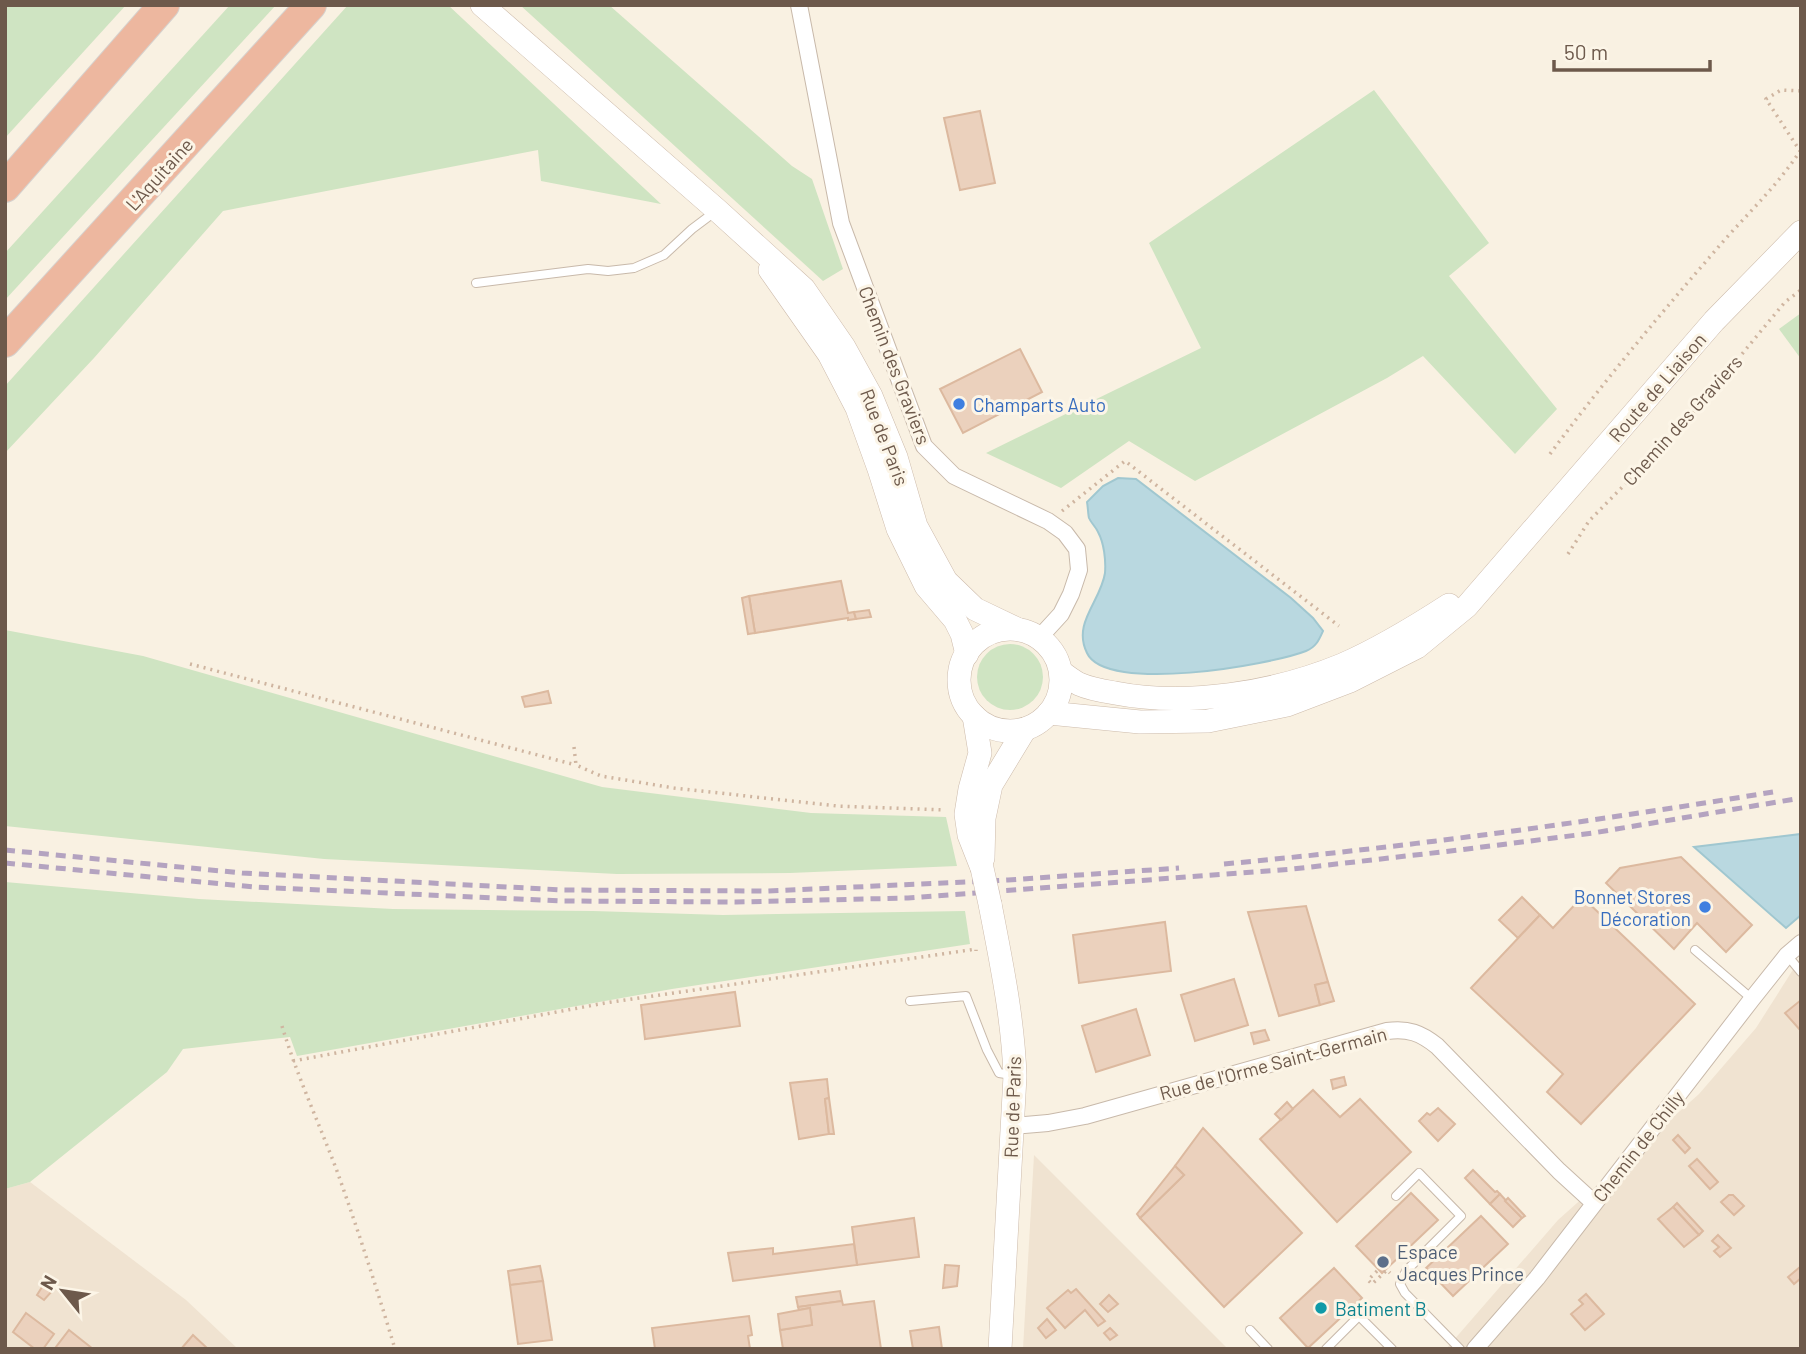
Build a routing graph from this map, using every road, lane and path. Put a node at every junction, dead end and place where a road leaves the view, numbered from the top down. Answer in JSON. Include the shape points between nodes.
{"nodes":[{"id":1,"x":164,"y":5,"type":"edge"},
{"id":2,"x":311,"y":5,"type":"edge"},
{"id":3,"x":482,"y":5,"type":"edge"},
{"id":4,"x":799,"y":5,"type":"edge"},
{"id":5,"x":1801,"y":91,"type":"edge"},
{"id":6,"x":5,"y":187,"type":"edge"},
{"id":7,"x":718,"y":210,"type":"junction"},
{"id":8,"x":1801,"y":232,"type":"edge"},
{"id":9,"x":749,"y":238,"type":"junction"},
{"id":10,"x":476,"y":283,"type":"dead end"},
{"id":11,"x":1801,"y":290,"type":"edge"},
{"id":12,"x":5,"y":342,"type":"edge"},
{"id":13,"x":1550,"y":454,"type":"dead end"},
{"id":14,"x":1048,"y":521,"type":"junction"},
{"id":15,"x":1519,"y":547,"type":"junction"},
{"id":16,"x":1568,"y":554,"type":"dead end"},
{"id":17,"x":1339,"y":626,"type":"dead end"},
{"id":18,"x":1017,"y":629,"type":"junction"},
{"id":19,"x":1039,"y":638,"type":"junction"},
{"id":20,"x":967,"y":654,"type":"junction"},
{"id":21,"x":190,"y":664,"type":"dead end"},
{"id":22,"x":1061,"y":672,"type":"junction"},
{"id":23,"x":1049,"y":713,"type":"junction"},
{"id":24,"x":974,"y":716,"type":"junction"},
{"id":25,"x":1025,"y":729,"type":"junction"},
{"id":26,"x":574,"y":747,"type":"dead end"},
{"id":27,"x":576,"y":765,"type":"junction"},
{"id":28,"x":950,"y":810,"type":"dead end"},
{"id":29,"x":982,"y":868,"type":"junction"},
{"id":30,"x":1801,"y":943,"type":"edge"},
{"id":31,"x":1695,"y":950,"type":"dead end"},
{"id":32,"x":1787,"y":955,"type":"junction"},
{"id":33,"x":979,"y":962,"type":"dead end"},
{"id":34,"x":1801,"y":972,"type":"edge"},
{"id":35,"x":1752,"y":999,"type":"junction"},
{"id":36,"x":910,"y":1002,"type":"dead end"},
{"id":37,"x":282,"y":1026,"type":"dead end"},
{"id":38,"x":293,"y":1061,"type":"junction"},
{"id":39,"x":1015,"y":1076,"type":"junction"},
{"id":40,"x":1012,"y":1126,"type":"junction"},
{"id":41,"x":1396,"y":1196,"type":"dead end"},
{"id":42,"x":1594,"y":1203,"type":"junction"},
{"id":43,"x":1377,"y":1271,"type":"dead end"},
{"id":44,"x":1380,"y":1277,"type":"dead end"},
{"id":45,"x":1250,"y":1330,"type":"dead end"},
{"id":46,"x":395,"y":1349,"type":"edge"},
{"id":47,"x":1000,"y":1349,"type":"edge"},
{"id":48,"x":1268,"y":1349,"type":"edge"},
{"id":49,"x":1326,"y":1349,"type":"edge"},
{"id":50,"x":1392,"y":1349,"type":"edge"},
{"id":51,"x":1460,"y":1349,"type":"edge"},
{"id":52,"x":1475,"y":1349,"type":"edge"}],
"edges":[{"from":1,"to":6,"type":"highway"},
{"from":2,"to":12,"type":"highway","name":"L'Aquitaine"},
{"from":3,"to":7,"type":"street","name":"Rue de Paris"},
{"from":4,"to":14,"type":"street","name":"Chemin des Graviers","via":[[841,223],[924,446],[954,477]]},
{"from":5,"to":13,"type":"path","via":[[1781,90],[1766,99],[1800,150],[1785,174],[1722,242]]},
{"from":7,"to":9,"type":"street","name":"Rue de Paris"},
{"from":7,"to":10,"type":"lane","via":[[664,255],[634,268]]},
{"from":8,"to":15,"type":"street","name":"Route de Liaison","via":[[1714,321]]},
{"from":9,"to":18,"type":"street","name":"Rue de Paris","via":[[804,289],[844,347],[896,457],[916,526],[946,581],[975,609]]},
{"from":9,"to":20,"type":"street","name":"Rue de Paris","via":[[834,365],[857,408],[898,529],[926,586],[955,620]]},
{"from":11,"to":16,"type":"path","name":"Chemin des Graviers","via":[[1785,302],[1684,424],[1589,521]]},
{"from":14,"to":17,"type":"path","via":[[1125,461]]},
{"from":14,"to":19,"type":"street","name":"Chemin des Graviers","via":[[1077,549],[1079,570],[1061,614]]},
{"from":15,"to":22,"type":"street","name":"Route de Liaison","via":[[1457,600],[1405,633],[1341,665],[1278,685],[1208,698],[1145,699],[1095,690]]},
{"from":15,"to":23,"type":"street","name":"Route de Liaison","via":[[1467,606],[1417,647],[1350,681],[1287,705],[1208,721],[1140,722]]},
{"from":18,"to":19,"type":"street"},
{"from":18,"to":20,"type":"street","via":[[988,634]]},
{"from":19,"to":22,"type":"street","via":[[1054,653]]},
{"from":20,"to":24,"type":"street","via":[[960,684]]},
{"from":21,"to":27,"type":"path"},
{"from":22,"to":23,"type":"street","via":[[1059,694]]},
{"from":23,"to":25,"type":"street"},
{"from":24,"to":25,"type":"street","via":[[998,729]]},
{"from":24,"to":29,"type":"street","name":"Rue de Paris","via":[[980,753],[966,814]]},
{"from":25,"to":29,"type":"street","name":"Rue de Paris","via":[[991,785]]},
{"from":26,"to":27,"type":"path"},
{"from":27,"to":28,"type":"path","via":[[601,776],[674,788],[838,806]]},
{"from":29,"to":39,"type":"street","name":"Rue de Paris","bridge":true,"via":[[1009,1006]]},
{"from":30,"to":32,"type":"street","name":"Chemin de Chilly"},
{"from":31,"to":35,"type":"lane"},
{"from":32,"to":34,"type":"lane"},
{"from":32,"to":35,"type":"street","name":"Chemin de Chilly"},
{"from":33,"to":38,"type":"path","via":[[976,949],[962,951],[604,1003]]},
{"from":35,"to":42,"type":"street","name":"Chemin de Chilly"},
{"from":36,"to":39,"type":"lane","via":[[966,996],[999,1073]]},
{"from":37,"to":38,"type":"path"},
{"from":38,"to":46,"type":"path","via":[[371,1265]]},
{"from":39,"to":40,"type":"street","name":"Rue de Paris"},
{"from":40,"to":42,"type":"street","name":"Rue de l'Orme Saint-Germain","via":[[1085,1116],[1387,1031],[1413,1031],[1437,1046]]},
{"from":40,"to":47,"type":"street","name":"Rue de Paris"},
{"from":41,"to":51,"type":"lane","via":[[1419,1173],[1461,1216],[1406,1271],[1400,1284]]},
{"from":42,"to":52,"type":"street","name":"Chemin de Chilly"},
{"from":43,"to":44,"type":"path","via":[[1368,1280],[1372,1284]]},
{"from":45,"to":48,"type":"lane"},
{"from":49,"to":50,"type":"lane","via":[[1359,1316]]}]}
